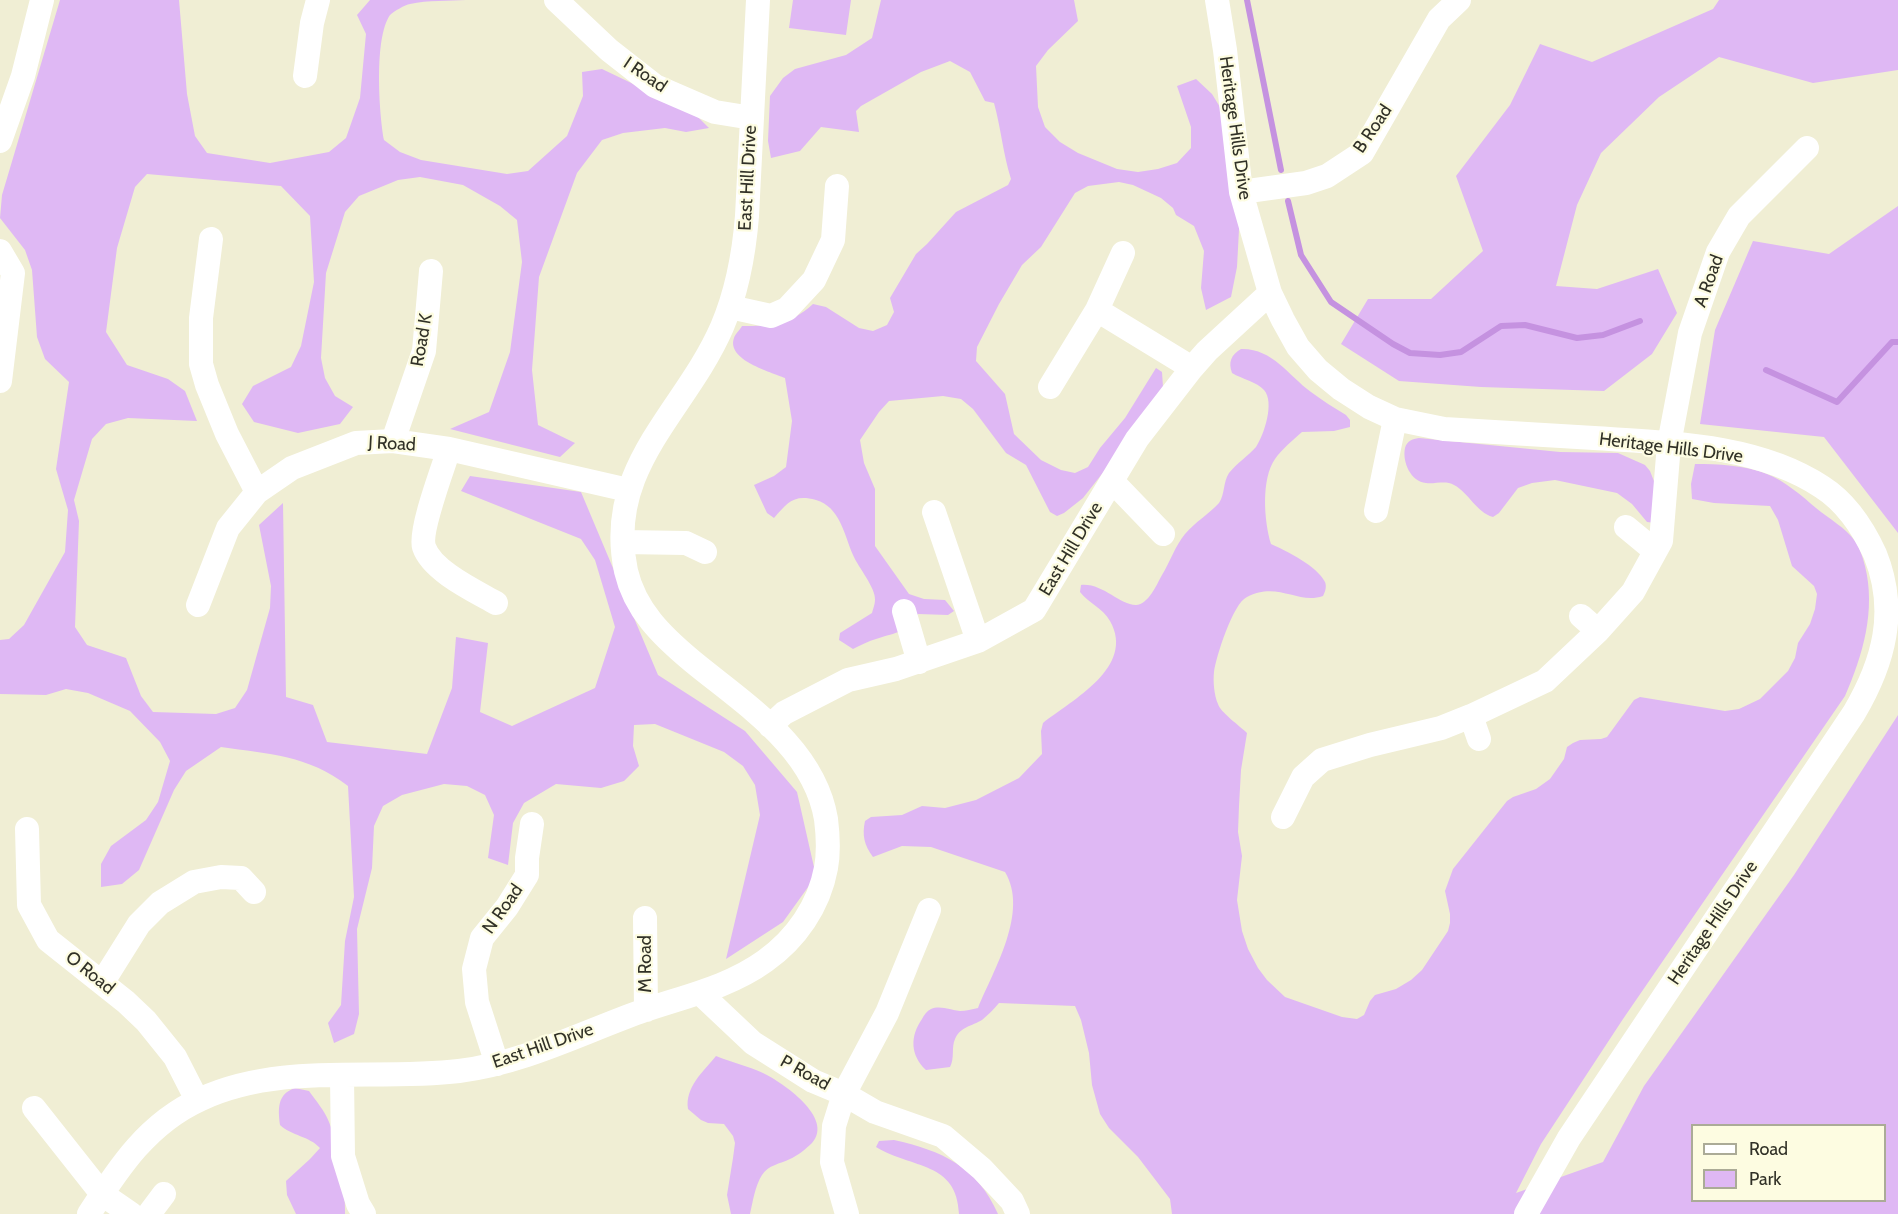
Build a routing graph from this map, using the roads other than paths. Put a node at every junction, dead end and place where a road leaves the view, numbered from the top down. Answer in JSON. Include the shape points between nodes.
{"nodes":[{"id":1,"x":42,"y":0,"type":"edge"},
{"id":2,"x":318,"y":0,"type":"edge"},
{"id":3,"x":555,"y":0,"type":"edge"},
{"id":4,"x":758,"y":0,"type":"edge"},
{"id":5,"x":1217,"y":0,"type":"edge"},
{"id":6,"x":1459,"y":0,"type":"edge"},
{"id":7,"x":305,"y":76,"type":"dead end"},
{"id":8,"x":752,"y":118,"type":"junction"},
{"id":9,"x":0,"y":141,"type":"edge"},
{"id":10,"x":1807,"y":148,"type":"dead end"},
{"id":11,"x":837,"y":186,"type":"dead end"},
{"id":12,"x":1241,"y":192,"type":"junction"},
{"id":13,"x":211,"y":239,"type":"dead end"},
{"id":14,"x":0,"y":251,"type":"edge"},
{"id":15,"x":1123,"y":253,"type":"dead end"},
{"id":16,"x":431,"y":271,"type":"dead end"},
{"id":17,"x":1270,"y":293,"type":"junction"},
{"id":18,"x":730,"y":307,"type":"junction"},
{"id":19,"x":1097,"y":310,"type":"junction"},
{"id":20,"x":1192,"y":368,"type":"junction"},
{"id":21,"x":0,"y":381,"type":"edge"},
{"id":22,"x":1050,"y":387,"type":"dead end"},
{"id":23,"x":1395,"y":419,"type":"junction"},
{"id":24,"x":393,"y":441,"type":"junction"},
{"id":25,"x":1669,"y":444,"type":"junction"},
{"id":26,"x":449,"y":449,"type":"junction"},
{"id":27,"x":1112,"y":481,"type":"junction"},
{"id":28,"x":628,"y":490,"type":"junction"},
{"id":29,"x":257,"y":492,"type":"junction"},
{"id":30,"x":934,"y":512,"type":"dead end"},
{"id":31,"x":1376,"y":512,"type":"dead end"},
{"id":32,"x":1626,"y":527,"type":"dead end"},
{"id":33,"x":1163,"y":534,"type":"dead end"},
{"id":34,"x":623,"y":542,"type":"junction"},
{"id":35,"x":1655,"y":551,"type":"junction"},
{"id":36,"x":705,"y":552,"type":"dead end"},
{"id":37,"x":496,"y":603,"type":"dead end"},
{"id":38,"x":198,"y":605,"type":"dead end"},
{"id":39,"x":904,"y":611,"type":"dead end"},
{"id":40,"x":978,"y":641,"type":"junction"},
{"id":41,"x":919,"y":662,"type":"junction"},
{"id":42,"x":1471,"y":716,"type":"junction"},
{"id":43,"x":770,"y":726,"type":"junction"},
{"id":44,"x":1479,"y":739,"type":"dead end"},
{"id":45,"x":1283,"y":817,"type":"dead end"},
{"id":46,"x":532,"y":824,"type":"dead end"},
{"id":47,"x":27,"y":829,"type":"dead end"},
{"id":48,"x":254,"y":892,"type":"dead end"},
{"id":49,"x":929,"y":910,"type":"dead end"},
{"id":50,"x":645,"y":918,"type":"dead end"},
{"id":51,"x":102,"y":983,"type":"junction"},
{"id":52,"x":700,"y":993,"type":"junction"},
{"id":53,"x":646,"y":1010,"type":"junction"},
{"id":54,"x":497,"y":1064,"type":"junction"},
{"id":55,"x":342,"y":1076,"type":"junction"},
{"id":56,"x":844,"y":1094,"type":"junction"},
{"id":57,"x":197,"y":1100,"type":"junction"},
{"id":58,"x":34,"y":1108,"type":"dead end"},
{"id":59,"x":164,"y":1194,"type":"dead end"},
{"id":60,"x":95,"y":1204,"type":"edge"},
{"id":61,"x":131,"y":1214,"type":"edge"},
{"id":62,"x":148,"y":1214,"type":"edge"},
{"id":63,"x":364,"y":1214,"type":"edge"},
{"id":64,"x":847,"y":1214,"type":"edge"},
{"id":65,"x":1018,"y":1214,"type":"edge"},
{"id":66,"x":1526,"y":1214,"type":"edge"}],
"edges":[{"from":1,"to":9,"type":"street","via":[[23,76]]},
{"from":2,"to":7,"type":"street"},
{"from":3,"to":8,"type":"street","name":"I Road","via":[[655,86],[715,112]]},
{"from":4,"to":8,"type":"street","name":"East Hill Drive"},
{"from":5,"to":12,"type":"street","name":"Heritage Hills Drive"},
{"from":6,"to":12,"type":"street","name":"B Road","via":[[1439,19],[1362,153],[1327,176],[1306,183]]},
{"from":8,"to":18,"type":"street","name":"East Hill Drive","via":[[745,246]]},
{"from":10,"to":25,"type":"street","name":"A Road","via":[[1739,216],[1718,252],[1690,333]]},
{"from":11,"to":18,"type":"street","via":[[833,240],[814,280],[787,309],[771,316]]},
{"from":12,"to":17,"type":"street","name":"Heritage Hills Drive"},
{"from":13,"to":29,"type":"street","via":[[201,318],[201,364],[227,434]]},
{"from":14,"to":21,"type":"street","via":[[13,273]]},
{"from":15,"to":19,"type":"street"},
{"from":16,"to":24,"type":"street","name":"Road K","via":[[423,351]]},
{"from":17,"to":20,"type":"street","name":"East Hill Drive"},
{"from":17,"to":23,"type":"street","name":"Heritage Hills Drive","via":[[1298,347],[1318,370],[1368,407]]},
{"from":18,"to":28,"type":"street","name":"East Hill Drive","via":[[704,361],[638,465]]},
{"from":19,"to":20,"type":"street"},
{"from":19,"to":22,"type":"street"},
{"from":20,"to":27,"type":"street","name":"East Hill Drive","via":[[1137,439]]},
{"from":23,"to":25,"type":"street","name":"Heritage Hills Drive","via":[[1444,429]]},
{"from":23,"to":31,"type":"street"},
{"from":24,"to":26,"type":"street","name":"J Road"},
{"from":24,"to":29,"type":"street","name":"J Road","via":[[356,442],[292,468]]},
{"from":25,"to":35,"type":"street","name":"A Road","via":[[1661,541]]},
{"from":25,"to":66,"type":"street","name":"Heritage Hills Drive","via":[[1762,459],[1794,471],[1848,509],[1866,535],[1880,567],[1887,597],[1888,628],[1870,686],[1854,713],[1575,1128]]},
{"from":26,"to":28,"type":"street","name":"J Road"},
{"from":26,"to":37,"type":"street","via":[[424,529],[424,546],[434,562]]},
{"from":27,"to":33,"type":"street"},
{"from":27,"to":40,"type":"street","name":"East Hill Drive","via":[[1034,610]]},
{"from":28,"to":34,"type":"street","name":"East Hill Drive"},
{"from":29,"to":38,"type":"street","name":"J Road","via":[[228,528]]},
{"from":30,"to":40,"type":"street"},
{"from":32,"to":35,"type":"street"},
{"from":34,"to":36,"type":"street","via":[[686,543]]},
{"from":34,"to":43,"type":"street","name":"East Hill Drive","via":[[635,598],[651,622]]},
{"from":35,"to":42,"type":"street","name":"A Road","via":[[1633,592],[1589,624],[1545,681]]},
{"from":39,"to":41,"type":"street"},
{"from":40,"to":41,"type":"street","name":"East Hill Drive"},
{"from":41,"to":43,"type":"street","name":"East Hill Drive","via":[[848,680],[784,713]]},
{"from":42,"to":44,"type":"street"},
{"from":42,"to":45,"type":"street","name":"A Road","via":[[1441,728],[1318,754]]},
{"from":43,"to":52,"type":"street","name":"East Hill Drive","via":[[803,762],[816,784],[829,837],[820,893],[789,941],[738,978]]},
{"from":46,"to":54,"type":"street","name":"N Road","via":[[527,875],[483,938],[474,969],[477,1002]]},
{"from":47,"to":51,"type":"street","name":"O Road","via":[[29,905],[48,940]]},
{"from":48,"to":51,"type":"street","via":[[241,878],[194,882],[160,903],[139,924]]},
{"from":49,"to":56,"type":"street","via":[[887,1013]]},
{"from":50,"to":53,"type":"street","name":"M Road"},
{"from":51,"to":57,"type":"street","name":"O Road","via":[[146,1021],[175,1057]]},
{"from":52,"to":53,"type":"street","name":"East Hill Drive"},
{"from":52,"to":56,"type":"street","name":"P Road","via":[[753,1043],[813,1081]]},
{"from":53,"to":54,"type":"street","name":"East Hill Drive"},
{"from":54,"to":55,"type":"street","name":"East Hill Drive","via":[[460,1071]]},
{"from":55,"to":57,"type":"street","name":"East Hill Drive","via":[[259,1081]]},
{"from":55,"to":63,"type":"street","via":[[344,1156]]},
{"from":56,"to":64,"type":"street","name":"P Road","via":[[834,1126],[832,1162]]},
{"from":56,"to":65,"type":"street","via":[[875,1112],[943,1136],[982,1169],[1012,1201]]},
{"from":57,"to":60,"type":"street","name":"East Hill Drive","via":[[143,1139],[122,1162]]},
{"from":58,"to":60,"type":"street"},
{"from":59,"to":62,"type":"street"},
{"from":60,"to":61,"type":"street"}]}
